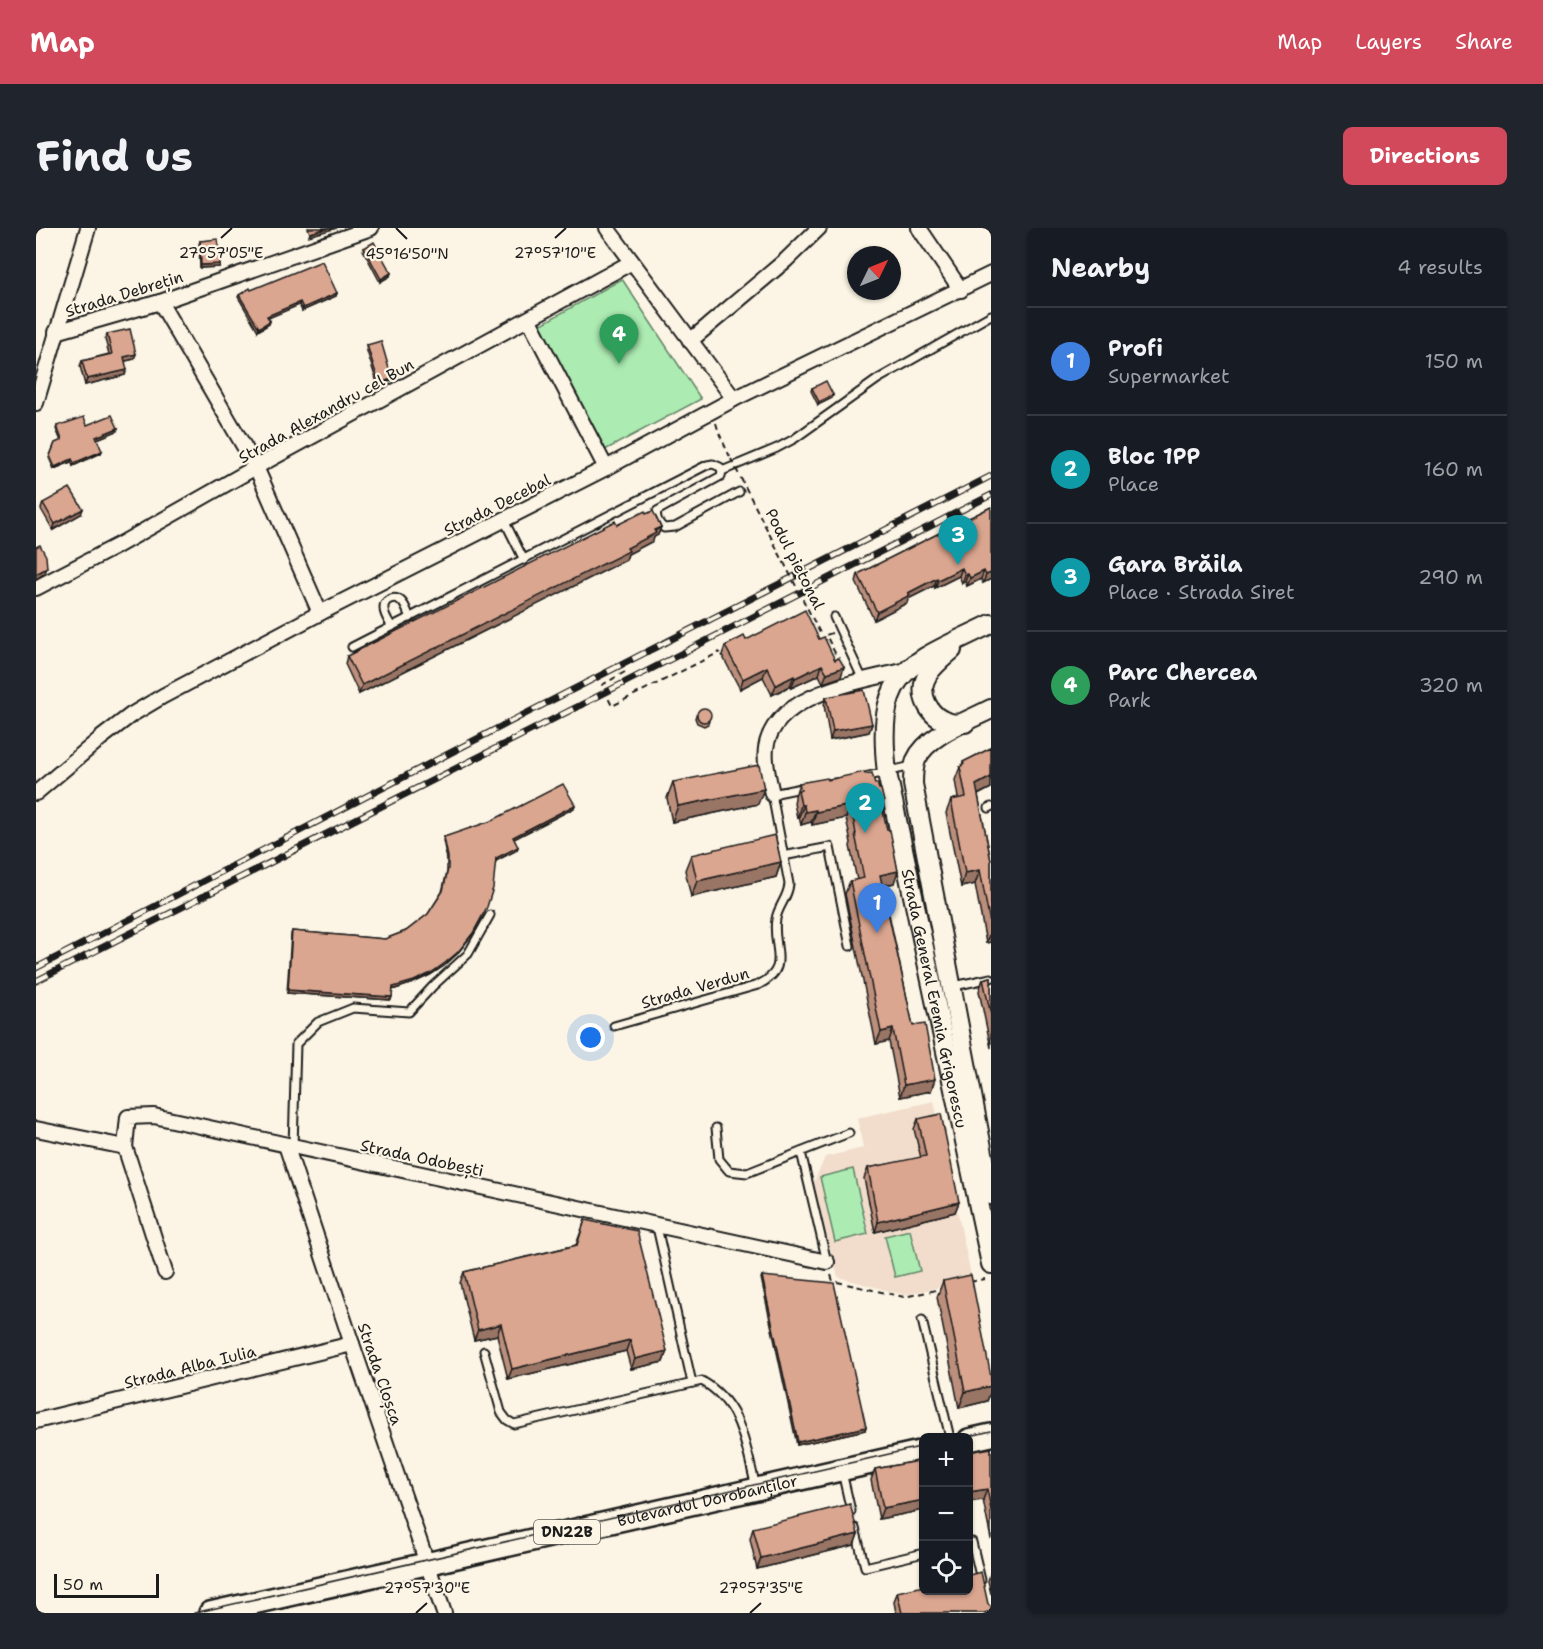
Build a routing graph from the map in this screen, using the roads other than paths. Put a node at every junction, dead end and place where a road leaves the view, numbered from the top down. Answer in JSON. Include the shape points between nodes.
{"nodes":[{"id":1,"x":88,"y":228,"type":"edge"},
{"id":2,"x":371,"y":228,"type":"edge"},
{"id":3,"x":608,"y":228,"type":"edge"},
{"id":4,"x":819,"y":228,"type":"edge"},
{"id":5,"x":919,"y":228,"type":"edge"},
{"id":6,"x":632,"y":262,"type":"junction"},
{"id":7,"x":991,"y":274,"type":"edge"},
{"id":8,"x":961,"y":290,"type":"junction"},
{"id":9,"x":159,"y":302,"type":"junction"},
{"id":10,"x":991,"y":315,"type":"edge"},
{"id":11,"x":529,"y":320,"type":"junction"},
{"id":12,"x":56,"y":332,"type":"junction"},
{"id":13,"x":690,"y":341,"type":"junction"},
{"id":14,"x":734,"y":399,"type":"junction"},
{"id":15,"x":36,"y":403,"type":"edge"},
{"id":16,"x":256,"y":467,"type":"junction"},
{"id":17,"x":606,"y":468,"type":"junction"},
{"id":18,"x":722,"y":471,"type":"junction"},
{"id":19,"x":739,"y":492,"type":"dead end"},
{"id":20,"x":504,"y":520,"type":"junction"},
{"id":21,"x":524,"y":560,"type":"junction"},
{"id":22,"x":36,"y":588,"type":"edge"},
{"id":23,"x":320,"y":613,"type":"junction"},
{"id":24,"x":834,"y":617,"type":"dead end"},
{"id":25,"x":410,"y":618,"type":"junction"},
{"id":26,"x":991,"y":624,"type":"edge"},
{"id":27,"x":392,"y":627,"type":"junction"},
{"id":28,"x":967,"y":636,"type":"junction"},
{"id":29,"x":352,"y":647,"type":"dead end"},
{"id":30,"x":907,"y":670,"type":"junction"},
{"id":31,"x":864,"y":680,"type":"junction"},
{"id":32,"x":991,"y":709,"type":"edge"},
{"id":33,"x":966,"y":723,"type":"junction"},
{"id":34,"x":915,"y":765,"type":"junction"},
{"id":35,"x":888,"y":773,"type":"junction"},
{"id":36,"x":853,"y":779,"type":"edge"},
{"id":37,"x":818,"y":785,"type":"edge"},
{"id":38,"x":36,"y":793,"type":"edge"},
{"id":39,"x":772,"y":794,"type":"junction"},
{"id":40,"x":783,"y":856,"type":"junction"},
{"id":41,"x":490,"y":915,"type":"dead end"},
{"id":42,"x":850,"y":946,"type":"dead end"},
{"id":43,"x":991,"y":978,"type":"edge"},
{"id":44,"x":951,"y":986,"type":"junction"},
{"id":45,"x":614,"y":1026,"type":"dead end"},
{"id":46,"x":716,"y":1128,"type":"dead end"},
{"id":47,"x":36,"y":1129,"type":"edge"},
{"id":48,"x":849,"y":1133,"type":"dead end"},
{"id":49,"x":290,"y":1146,"type":"junction"},
{"id":50,"x":125,"y":1147,"type":"junction"},
{"id":51,"x":801,"y":1152,"type":"junction"},
{"id":52,"x":990,"y":1187,"type":"edge"},
{"id":53,"x":657,"y":1227,"type":"junction"},
{"id":54,"x":827,"y":1262,"type":"joint"},
{"id":55,"x":991,"y":1264,"type":"edge"},
{"id":56,"x":165,"y":1272,"type":"dead end"},
{"id":57,"x":922,"y":1320,"type":"dead end"},
{"id":58,"x":352,"y":1344,"type":"junction"},
{"id":59,"x":484,"y":1351,"type":"dead end"},
{"id":60,"x":692,"y":1383,"type":"junction"},
{"id":61,"x":36,"y":1421,"type":"edge"},
{"id":62,"x":949,"y":1433,"type":"edge"},
{"id":63,"x":991,"y":1435,"type":"edge"},
{"id":64,"x":973,"y":1439,"type":"edge"},
{"id":65,"x":919,"y":1452,"type":"edge"},
{"id":66,"x":842,"y":1470,"type":"junction"},
{"id":67,"x":757,"y":1489,"type":"junction"},
{"id":68,"x":973,"y":1546,"type":"edge"},
{"id":69,"x":919,"y":1554,"type":"edge"},
{"id":70,"x":427,"y":1564,"type":"junction"},
{"id":71,"x":985,"y":1593,"type":"edge"},
{"id":72,"x":210,"y":1613,"type":"edge"},
{"id":73,"x":444,"y":1613,"type":"edge"}],
"edges":[{"from":1,"to":12,"type":"street"},
{"from":2,"to":9,"type":"street","name":"Strada Debrețin"},
{"from":3,"to":6,"type":"street"},
{"from":4,"to":13,"type":"street"},
{"from":5,"to":8,"type":"street"},
{"from":6,"to":11,"type":"street","name":"Strada Alexandru cel Bun"},
{"from":6,"to":13,"type":"street"},
{"from":7,"to":8,"type":"street","name":"Strada Decebal"},
{"from":8,"to":14,"type":"street","name":"Strada Decebal"},
{"from":9,"to":12,"type":"street","name":"Strada Debrețin"},
{"from":9,"to":16,"type":"street"},
{"from":10,"to":18,"type":"lane","via":[[878,379],[794,439]]},
{"from":11,"to":16,"type":"street","name":"Strada Alexandru cel Bun"},
{"from":11,"to":17,"type":"street"},
{"from":12,"to":15,"type":"street"},
{"from":13,"to":14,"type":"street"},
{"from":14,"to":17,"type":"street","name":"Strada Decebal"},
{"from":16,"to":22,"type":"street","name":"Strada Alexandru cel Bun"},
{"from":16,"to":23,"type":"street"},
{"from":17,"to":20,"type":"street","name":"Strada Decebal"},
{"from":18,"to":19,"type":"lane","via":[[721,476],[657,511],[660,525],[675,527]]},
{"from":18,"to":21,"type":"lane","via":[[717,465],[707,465]]},
{"from":20,"to":21,"type":"lane"},
{"from":20,"to":23,"type":"street","name":"Strada Decebal"},
{"from":21,"to":25,"type":"lane"},
{"from":23,"to":38,"type":"street","name":"Strada Decebal","via":[[131,715]]},
{"from":24,"to":31,"type":"lane"},
{"from":25,"to":27,"type":"lane"},
{"from":25,"to":27,"type":"lane","via":[[401,601],[389,599],[384,608]]},
{"from":26,"to":28,"type":"street"},
{"from":27,"to":29,"type":"lane"},
{"from":28,"to":30,"type":"street"},
{"from":28,"to":33,"type":"street","via":[[929,673],[923,694],[928,707],[939,718]]},
{"from":30,"to":31,"type":"street"},
{"from":30,"to":35,"type":"street","name":"Strada General Eremia Grigorescu","via":[[900,677],[886,711]]},
{"from":31,"to":39,"type":"street","via":[[810,698],[777,724],[765,754]]},
{"from":32,"to":33,"type":"street"},
{"from":33,"to":34,"type":"street","via":[[932,741]]},
{"from":34,"to":35,"type":"lane"},
{"from":34,"to":44,"type":"street","name":"Strada General Eremia Grigorescu","via":[[913,784]]},
{"from":35,"to":36,"type":"lane"},
{"from":35,"to":55,"type":"street","name":"Strada General Eremia Grigorescu"},
{"from":37,"to":39,"type":"lane"},
{"from":39,"to":40,"type":"lane","name":"Strada Verdun"},
{"from":40,"to":42,"type":"lane","via":[[830,847]]},
{"from":40,"to":45,"type":"lane","name":"Strada Verdun","via":[[788,891],[776,918],[777,968],[768,980]]},
{"from":41,"to":49,"type":"lane","via":[[468,954],[409,1012],[353,1008],[318,1022],[296,1044]]},
{"from":43,"to":44,"type":"lane"},
{"from":44,"to":52,"type":"street","name":"Strada General Eremia Grigorescu"},
{"from":46,"to":51,"type":"lane","via":[[719,1159],[729,1171],[747,1173]]},
{"from":47,"to":50,"type":"street"},
{"from":48,"to":51,"type":"lane"},
{"from":49,"to":50,"type":"street","name":"Strada Odobești","via":[[154,1116],[128,1117]]},
{"from":49,"to":53,"type":"street","name":"Strada Odobești"},
{"from":49,"to":58,"type":"street","name":"Strada Cloșca"},
{"from":50,"to":56,"type":"street"},
{"from":51,"to":54,"type":"lane"},
{"from":53,"to":54,"type":"street","name":"Strada Odobești"},
{"from":53,"to":60,"type":"lane"},
{"from":57,"to":62,"type":"lane"},
{"from":58,"to":61,"type":"street","name":"Strada Alba Iulia"},
{"from":58,"to":70,"type":"street","name":"Strada Cloșca"},
{"from":59,"to":60,"type":"lane","via":[[501,1412],[514,1424]]},
{"from":60,"to":67,"type":"lane","via":[[702,1381],[711,1386],[732,1408]]},
{"from":63,"to":64,"type":"main road"},
{"from":65,"to":66,"type":"main road","name":"Bulevardul Dorobanților","number":"DN22B"},
{"from":66,"to":67,"type":"main road","name":"Bulevardul Dorobanților","number":"DN22B"},
{"from":66,"to":69,"type":"lane","via":[[865,1567]]},
{"from":67,"to":70,"type":"main road","name":"Bulevardul Dorobanților","number":"DN22B"},
{"from":68,"to":71,"type":"lane"},
{"from":70,"to":72,"type":"main road","name":"Bulevardul Dorobanților","number":"DN22B"},
{"from":70,"to":73,"type":"street","name":"Strada Cloșca"}]}
